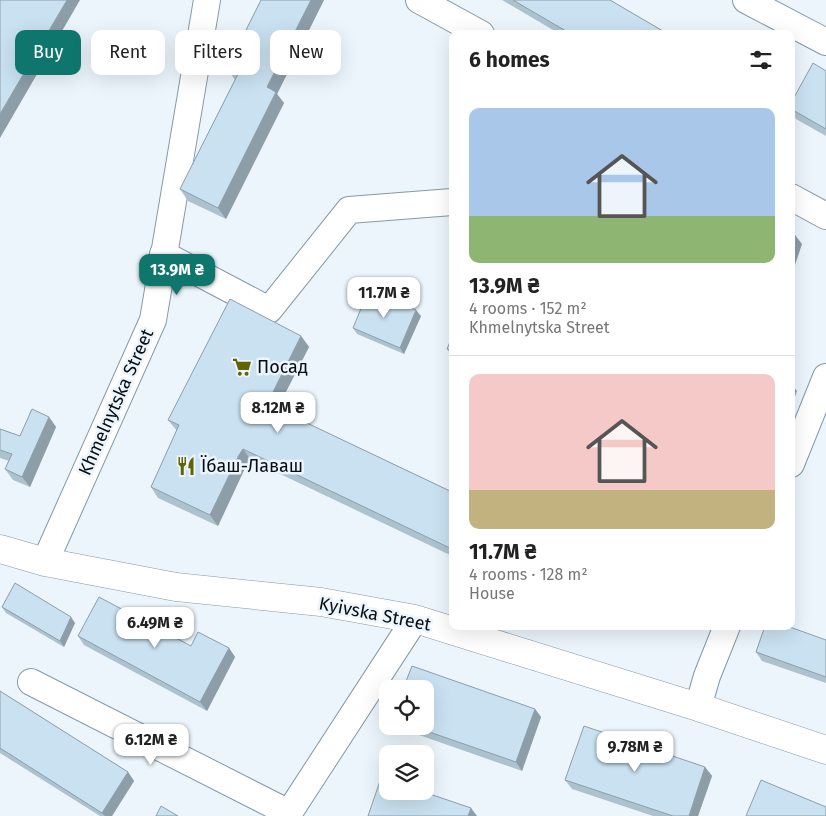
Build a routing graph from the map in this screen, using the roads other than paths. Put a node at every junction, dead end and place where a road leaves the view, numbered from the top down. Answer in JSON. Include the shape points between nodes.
{"nodes":[{"id":1,"x":207,"y":0,"type":"edge"},
{"id":2,"x":419,"y":0,"type":"edge"},
{"id":3,"x":746,"y":0,"type":"edge"},
{"id":4,"x":771,"y":25,"type":"edge"},
{"id":5,"x":474,"y":30,"type":"edge"},
{"id":6,"x":787,"y":30,"type":"edge"},
{"id":7,"x":795,"y":32,"type":"edge"},
{"id":8,"x":826,"y":42,"type":"edge"},
{"id":9,"x":795,"y":199,"type":"edge"},
{"id":10,"x":449,"y":202,"type":"edge"},
{"id":11,"x":826,"y":216,"type":"edge"},
{"id":12,"x":164,"y":254,"type":"junction"},
{"id":13,"x":826,"y":377,"type":"edge"},
{"id":14,"x":795,"y":454,"type":"edge"},
{"id":15,"x":0,"y":548,"type":"edge"},
{"id":16,"x":45,"y":562,"type":"junction"},
{"id":17,"x":415,"y":619,"type":"junction"},
{"id":18,"x":449,"y":630,"type":"edge"},
{"id":19,"x":450,"y":630,"type":"edge"},
{"id":20,"x":725,"y":630,"type":"edge"},
{"id":21,"x":32,"y":682,"type":"dead end"},
{"id":22,"x":698,"y":707,"type":"junction"},
{"id":23,"x":826,"y":750,"type":"edge"},
{"id":24,"x":288,"y":815,"type":"edge"}],
"edges":[{"from":1,"to":12,"type":"street","name":"Khmelnytska Street"},
{"from":2,"to":5,"type":"street"},
{"from":3,"to":4,"type":"street"},
{"from":4,"to":6,"type":"street"},
{"from":7,"to":8,"type":"street"},
{"from":9,"to":11,"type":"street"},
{"from":10,"to":12,"type":"street","via":[[349,210],[269,310]]},
{"from":12,"to":16,"type":"street","name":"Khmelnytska Street","via":[[153,320]]},
{"from":13,"to":14,"type":"street"},
{"from":15,"to":16,"type":"main road","name":"Kyivska Street"},
{"from":16,"to":17,"type":"main road","name":"Kyivska Street","via":[[176,587],[321,602]]},
{"from":17,"to":18,"type":"main road","name":"Kyivska Street"},
{"from":17,"to":24,"type":"street"},
{"from":19,"to":22,"type":"main road","name":"Kyivska Street"},
{"from":20,"to":22,"type":"street"},
{"from":21,"to":24,"type":"street"},
{"from":22,"to":23,"type":"main road","name":"Kyivska Street"}]}
